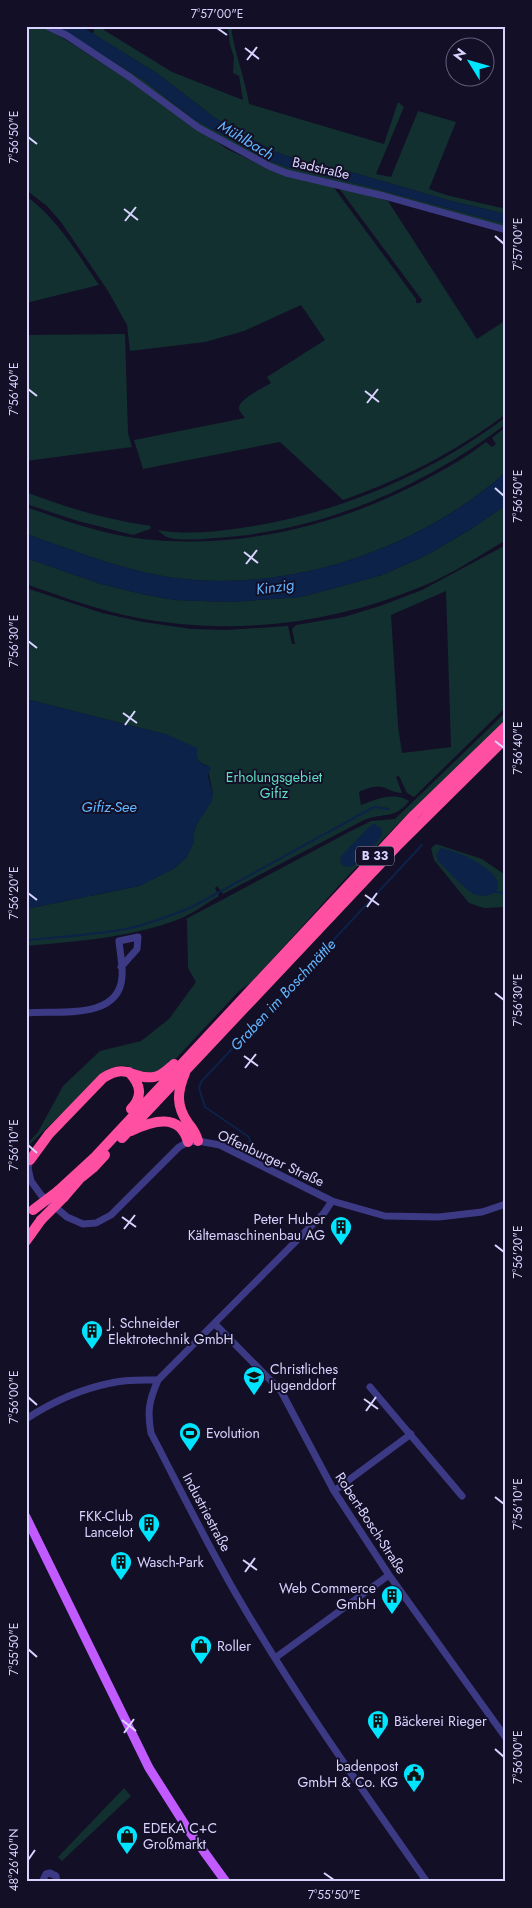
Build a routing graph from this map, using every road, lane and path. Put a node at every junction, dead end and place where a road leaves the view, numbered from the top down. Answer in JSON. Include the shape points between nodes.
{"nodes":[{"id":1,"x":47,"y":26,"type":"edge"},
{"id":2,"x":506,"y":230,"type":"edge"},
{"id":3,"x":506,"y":726,"type":"edge"},
{"id":4,"x":506,"y":738,"type":"edge"},
{"id":5,"x":121,"y":967,"type":"dead end"},
{"id":6,"x":26,"y":1013,"type":"edge"},
{"id":7,"x":190,"y":1055,"type":"junction"},
{"id":8,"x":188,"y":1068,"type":"junction"},
{"id":9,"x":129,"y":1072,"type":"junction"},
{"id":10,"x":125,"y":1134,"type":"junction"},
{"id":11,"x":193,"y":1141,"type":"junction"},
{"id":12,"x":27,"y":1163,"type":"edge"},
{"id":13,"x":82,"y":1172,"type":"junction"},
{"id":14,"x":61,"y":1194,"type":"junction"},
{"id":15,"x":332,"y":1201,"type":"junction"},
{"id":16,"x":506,"y":1204,"type":"edge"},
{"id":17,"x":30,"y":1212,"type":"edge"},
{"id":18,"x":42,"y":1220,"type":"junction"},
{"id":19,"x":26,"y":1233,"type":"edge"},
{"id":20,"x":26,"y":1241,"type":"edge"},
{"id":21,"x":215,"y":1324,"type":"junction"},
{"id":22,"x":158,"y":1380,"type":"junction"},
{"id":23,"x":370,"y":1387,"type":"dead end"},
{"id":24,"x":26,"y":1419,"type":"edge"},
{"id":25,"x":411,"y":1434,"type":"junction"},
{"id":26,"x":334,"y":1491,"type":"junction"},
{"id":27,"x":462,"y":1496,"type":"dead end"},
{"id":28,"x":28,"y":1519,"type":"edge"},
{"id":29,"x":389,"y":1575,"type":"junction"},
{"id":30,"x":275,"y":1658,"type":"junction"},
{"id":31,"x":506,"y":1738,"type":"edge"},
{"id":32,"x":42,"y":1882,"type":"edge"},
{"id":33,"x":57,"y":1882,"type":"edge"},
{"id":34,"x":226,"y":1882,"type":"edge"},
{"id":35,"x":427,"y":1882,"type":"edge"}],
"edges":[{"from":1,"to":2,"type":"street","name":"Badstraße","via":[[131,78],[205,132],[269,166]]},
{"from":3,"to":7,"type":"highway","number":"B 33","via":[[414,815]]},
{"from":4,"to":8,"type":"highway","number":"B 33","via":[[397,846]]},
{"from":5,"to":6,"type":"street","via":[[122,978],[116,996],[100,1007],[83,1011]]},
{"from":7,"to":9,"type":"highway","via":[[154,1077]]},
{"from":7,"to":13,"type":"highway","number":"B 33"},
{"from":8,"to":10,"type":"highway","number":"B 33"},
{"from":8,"to":11,"type":"highway","via":[[178,1094],[178,1104],[196,1132]]},
{"from":9,"to":12,"type":"highway","via":[[114,1071],[103,1078],[49,1134]]},
{"from":9,"to":13,"type":"highway","via":[[140,1088],[137,1103],[96,1148]]},
{"from":10,"to":11,"type":"highway","via":[[153,1122],[164,1121],[180,1126]]},
{"from":10,"to":13,"type":"highway","number":"B 33","via":[[93,1168]]},
{"from":11,"to":12,"type":"street","via":[[179,1147],[111,1215],[96,1223],[83,1224],[67,1217],[41,1195],[31,1181]]},
{"from":11,"to":15,"type":"street","name":"Offenburger Straße","via":[[220,1145]]},
{"from":13,"to":14,"type":"highway","number":"B 33"},
{"from":14,"to":17,"type":"highway","number":"B 33","bridge":true},
{"from":14,"to":18,"type":"highway","number":"B 33","bridge":true},
{"from":15,"to":16,"type":"street","name":"Offenburger Straße","via":[[385,1216],[456,1215],[482,1212]]},
{"from":15,"to":21,"type":"street"},
{"from":18,"to":19,"type":"highway","number":"B 33"},
{"from":18,"to":20,"type":"highway"},
{"from":21,"to":22,"type":"street"},
{"from":21,"to":26,"type":"street","name":"Robert-Bosch-Straße","via":[[281,1391]]},
{"from":22,"to":24,"type":"street","via":[[113,1382],[78,1392]]},
{"from":22,"to":30,"type":"street","name":"Industriestraße","via":[[150,1398],[151,1433],[236,1594]]},
{"from":23,"to":25,"type":"street"},
{"from":25,"to":26,"type":"street"},
{"from":25,"to":27,"type":"street"},
{"from":26,"to":29,"type":"street","name":"Robert-Bosch-Straße"},
{"from":28,"to":34,"type":"main road","via":[[149,1768]]},
{"from":29,"to":30,"type":"street"},
{"from":29,"to":31,"type":"street","name":"Robert-Bosch-Straße"},
{"from":30,"to":35,"type":"street","name":"Industriestraße"},
{"from":32,"to":33,"type":"street","via":[[50,1873],[56,1876]]}]}
